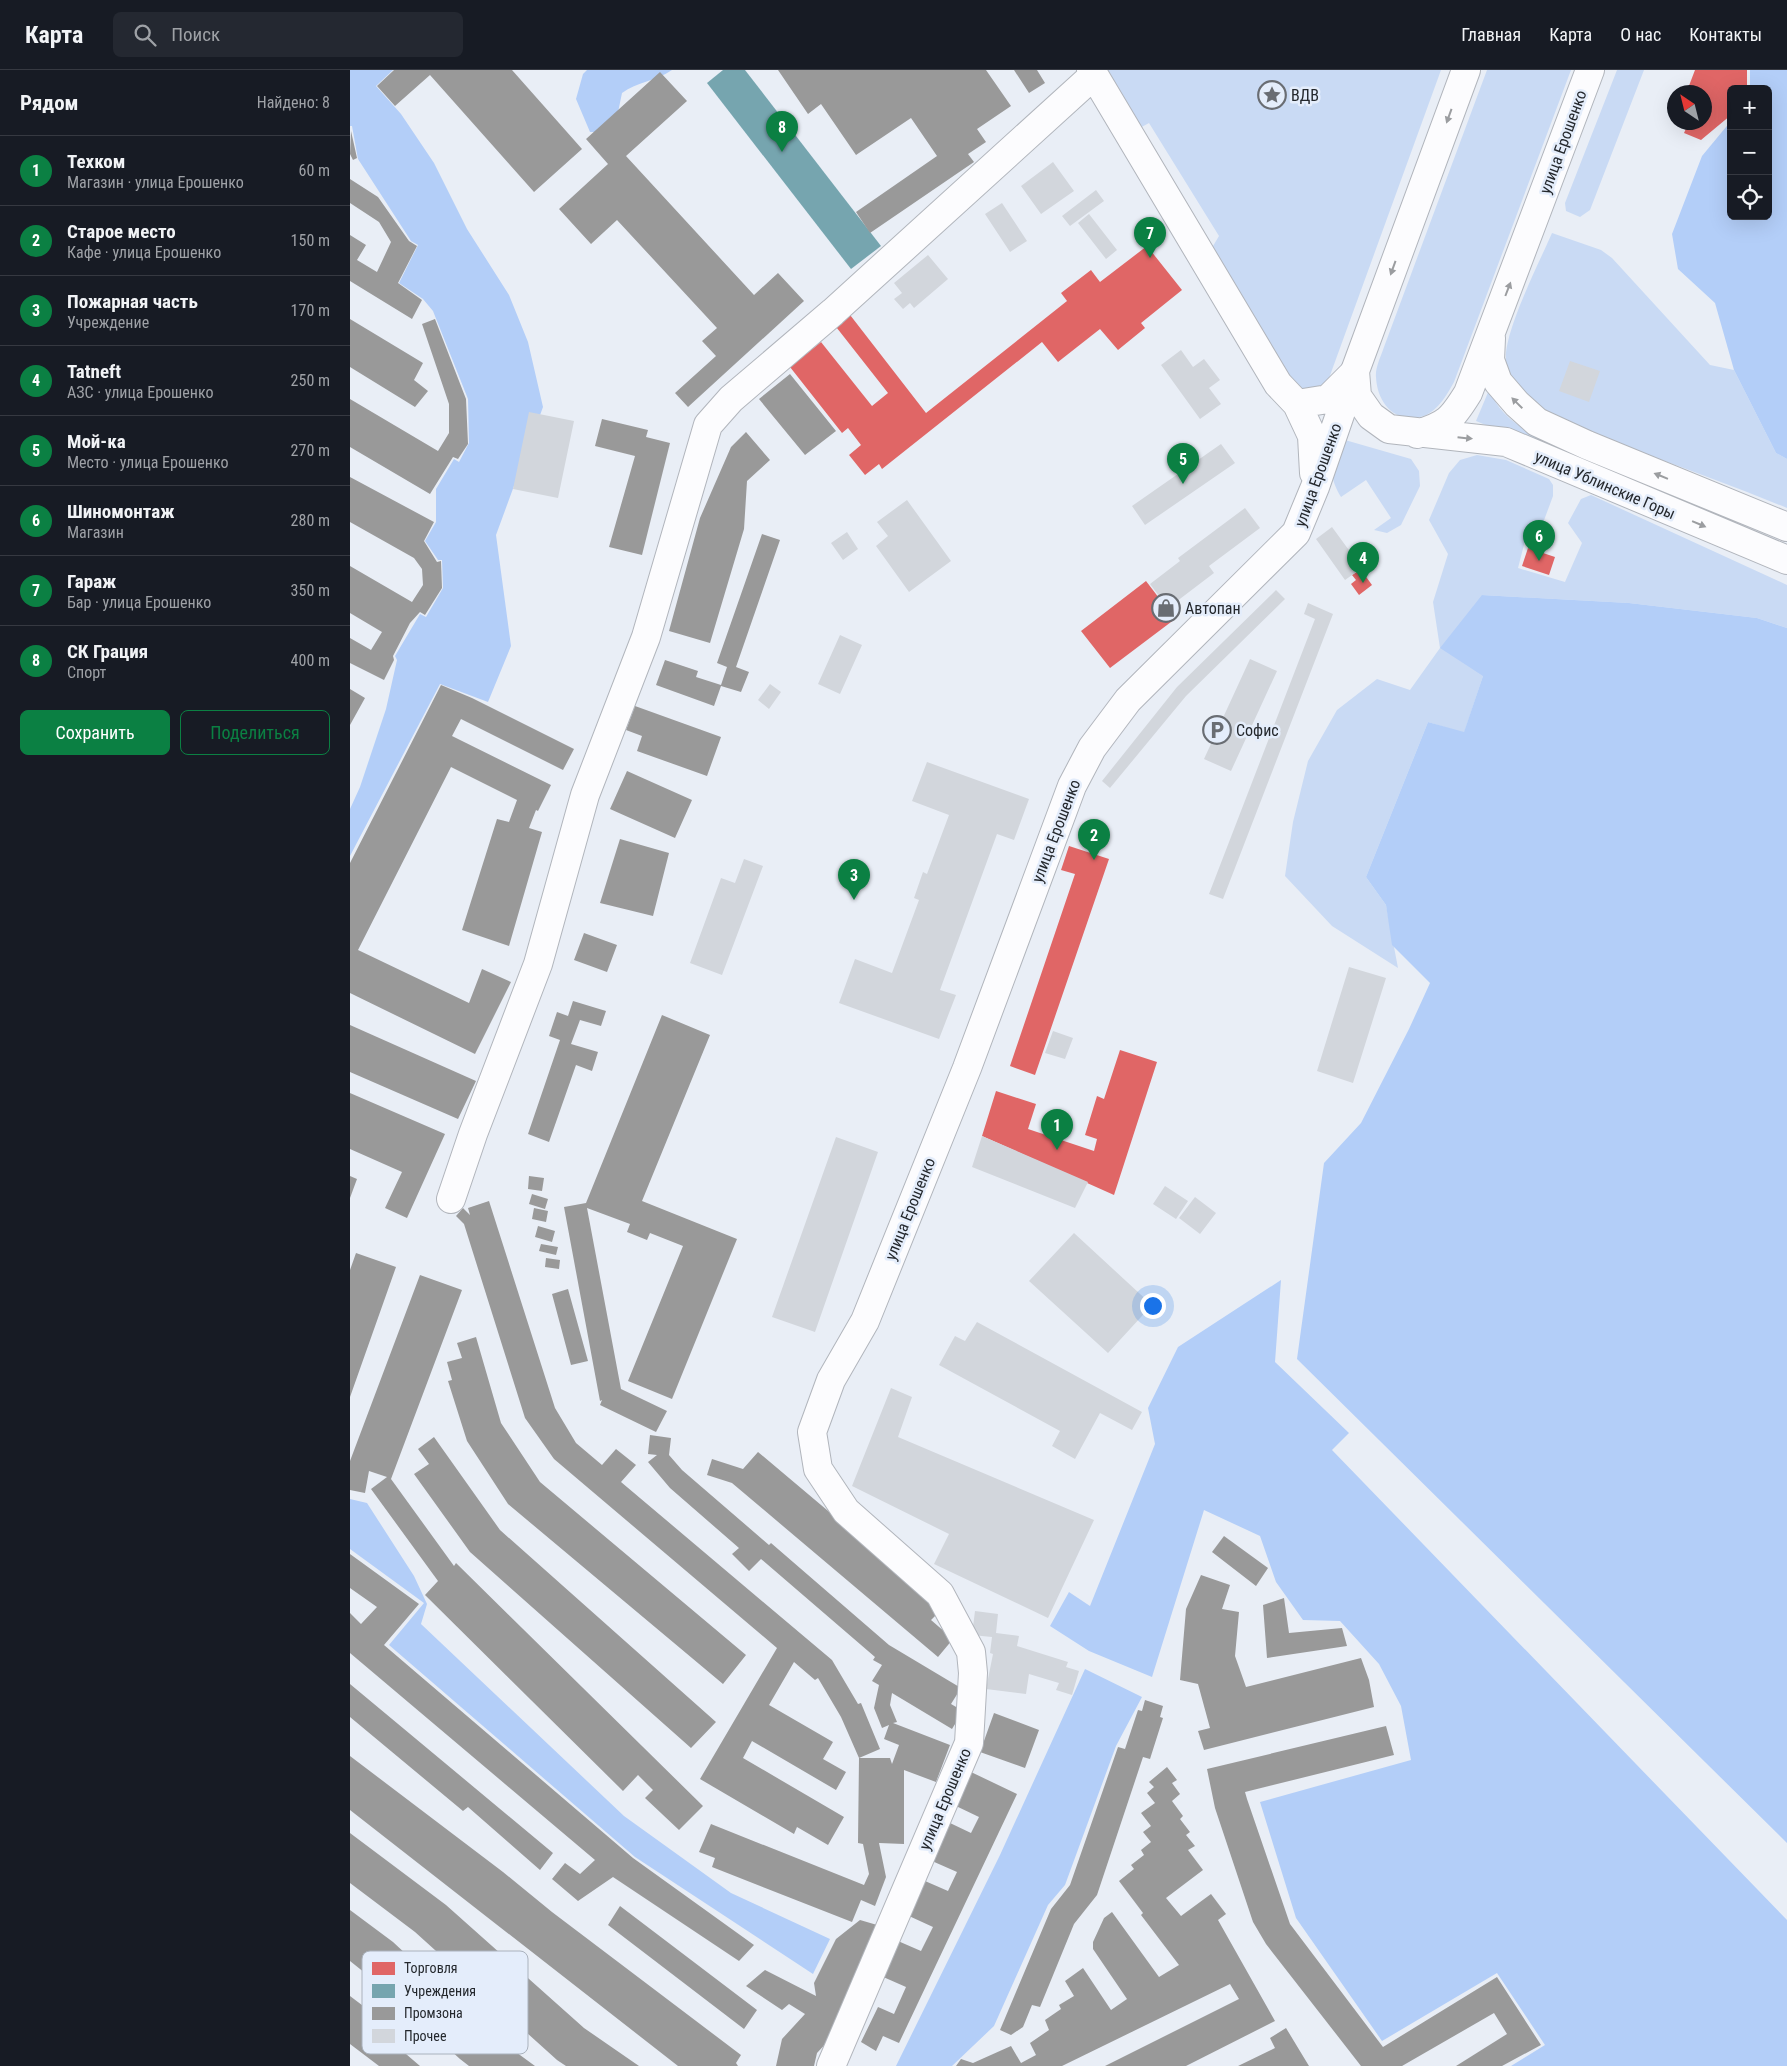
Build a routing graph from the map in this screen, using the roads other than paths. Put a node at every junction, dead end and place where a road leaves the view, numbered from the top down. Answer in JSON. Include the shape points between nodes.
{"nodes":[{"id":1,"x":1466,"y":70,"type":"edge"},
{"id":2,"x":1590,"y":70,"type":"edge"},
{"id":3,"x":1093,"y":73,"type":"edge"},
{"id":4,"x":1491,"y":334,"type":"junction"},
{"id":5,"x":1355,"y":371,"type":"junction"},
{"id":6,"x":1297,"y":404,"type":"junction"},
{"id":7,"x":1338,"y":420,"type":"junction"},
{"id":8,"x":1389,"y":429,"type":"junction"},
{"id":9,"x":1417,"y":434,"type":"junction"},
{"id":10,"x":1315,"y":487,"type":"junction"},
{"id":11,"x":1787,"y":527,"type":"edge"},
{"id":12,"x":1787,"y":560,"type":"edge"},
{"id":13,"x":451,"y":1200,"type":"dead end"},
{"id":14,"x":832,"y":2066,"type":"edge"}],
"edges":[{"from":1,"to":5,"type":"street","name":"улица Ерошенко","one_way":true},
{"from":4,"to":2,"type":"street","name":"улица Ерошенко","one_way":true},
{"from":3,"to":6,"type":"street","via":[[1278,384]]},
{"from":3,"to":13,"type":"street","via":[[833,312],[730,398],[708,425],[646,637],[585,795],[538,964]]},
{"from":4,"to":9,"type":"street","name":"улица Ерошенко","via":[[1468,393],[1456,412],[1442,426]]},
{"from":11,"to":4,"type":"street","name":"улица Ублинские Горы","one_way":true,"via":[[1587,446],[1537,422],[1498,382],[1490,360]]},
{"from":5,"to":6,"type":"street","name":"улица Ерошенко","via":[[1328,399]]},
{"from":5,"to":7,"type":"street","name":"улица Ерошенко"},
{"from":5,"to":8,"type":"street","name":"улица Ерошенко","via":[[1357,396],[1371,416]]},
{"from":6,"to":7,"type":"street"},
{"from":6,"to":10,"type":"street","via":[[1312,436]]},
{"from":7,"to":8,"type":"street"},
{"from":7,"to":10,"type":"street","name":"улица Ерошенко"},
{"from":8,"to":9,"type":"street","name":"улица Ерошенко"},
{"from":9,"to":12,"type":"street","name":"улица Ублинские Горы","one_way":true,"via":[[1506,442]]},
{"from":10,"to":14,"type":"street","name":"улица Ерошенко","via":[[1296,533],[1128,700],[1092,748],[1072,786],[967,1068],[865,1321],[831,1380],[812,1432],[818,1469],[846,1511],[940,1594],[971,1652],[973,1673],[969,1743]]}]}
